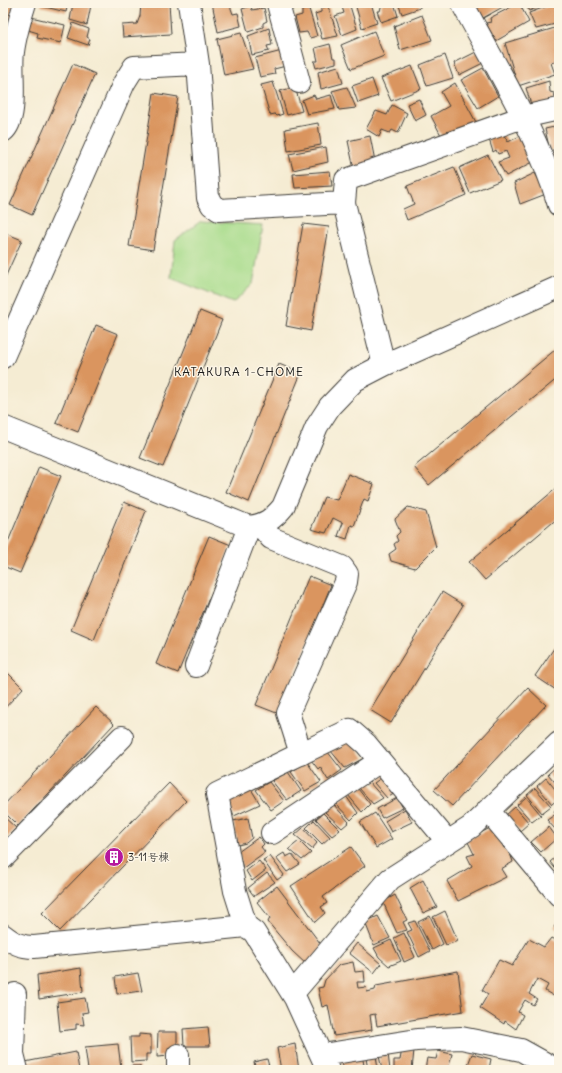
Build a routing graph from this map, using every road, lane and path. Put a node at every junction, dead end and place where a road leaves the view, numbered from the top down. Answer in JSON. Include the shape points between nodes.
{"nodes":[{"id":1,"x":25,"y":3,"type":"edge"},
{"id":2,"x":189,"y":3,"type":"edge"},
{"id":3,"x":283,"y":3,"type":"edge"},
{"id":4,"x":462,"y":3,"type":"edge"},
{"id":5,"x":198,"y":64,"type":"junction"},
{"id":6,"x":299,"y":82,"type":"dead end"},
{"id":7,"x":559,"y":109,"type":"edge"},
{"id":8,"x":523,"y":117,"type":"junction"},
{"id":9,"x":3,"y":131,"type":"edge"},
{"id":10,"x":344,"y":203,"type":"junction"},
{"id":11,"x":559,"y":206,"type":"edge"},
{"id":12,"x":559,"y":287,"type":"edge"},
{"id":13,"x":3,"y":357,"type":"edge"},
{"id":14,"x":384,"y":365,"type":"junction"},
{"id":15,"x":3,"y":427,"type":"edge"},
{"id":16,"x":255,"y":526,"type":"junction"},
{"id":17,"x":196,"y":666,"type":"dead end"},
{"id":18,"x":122,"y":737,"type":"dead end"},
{"id":19,"x":558,"y":745,"type":"edge"},
{"id":20,"x":301,"y":754,"type":"junction"},
{"id":21,"x":380,"y":761,"type":"junction"},
{"id":22,"x":488,"y":810,"type":"junction"},
{"id":23,"x":272,"y":833,"type":"dead end"},
{"id":24,"x":448,"y":842,"type":"junction"},
{"id":25,"x":3,"y":858,"type":"edge"},
{"id":26,"x":559,"y":895,"type":"edge"},
{"id":27,"x":246,"y":926,"type":"junction"},
{"id":28,"x":3,"y":935,"type":"edge"},
{"id":29,"x":293,"y":993,"type":"junction"},
{"id":30,"x":15,"y":994,"type":"dead end"},
{"id":31,"x":8,"y":1036,"type":"edge"},
{"id":32,"x":325,"y":1062,"type":"edge"},
{"id":33,"x":17,"y":1070,"type":"edge"},
{"id":34,"x":557,"y":1070,"type":"edge"}],
"edges":[{"from":1,"to":9,"type":"street","via":[[13,52],[12,111]]},
{"from":2,"to":5,"type":"street"},
{"from":3,"to":6,"type":"street","via":[[278,4]]},
{"from":4,"to":8,"type":"street"},
{"from":5,"to":10,"type":"street","via":[[208,198],[212,205],[219,210]]},
{"from":5,"to":13,"type":"street","via":[[134,68],[124,83]]},
{"from":7,"to":8,"type":"street"},
{"from":8,"to":10,"type":"street","via":[[346,180]]},
{"from":8,"to":11,"type":"street","via":[[549,172]]},
{"from":10,"to":14,"type":"street"},
{"from":12,"to":14,"type":"street"},
{"from":14,"to":16,"type":"street","via":[[355,380],[330,406],[317,426],[283,507],[274,517]]},
{"from":15,"to":16,"type":"street"},
{"from":16,"to":17,"type":"street"},
{"from":16,"to":20,"type":"street","via":[[271,538],[342,567],[347,574],[346,582],[288,713]]},
{"from":18,"to":25,"type":"street"},
{"from":19,"to":22,"type":"street"},
{"from":20,"to":21,"type":"street","via":[[350,730]]},
{"from":20,"to":27,"type":"street","via":[[217,794],[235,891]]},
{"from":21,"to":23,"type":"street"},
{"from":21,"to":24,"type":"street"},
{"from":22,"to":24,"type":"street","via":[[471,827]]},
{"from":22,"to":26,"type":"street"},
{"from":24,"to":29,"type":"street","via":[[390,879]]},
{"from":27,"to":28,"type":"street","via":[[34,947],[12,942]]},
{"from":27,"to":29,"type":"street","via":[[254,932]]},
{"from":29,"to":32,"type":"street"},
{"from":30,"to":31,"type":"street"},
{"from":31,"to":33,"type":"street"},
{"from":32,"to":34,"type":"street","via":[[417,1040],[461,1038],[521,1050]]}]}
